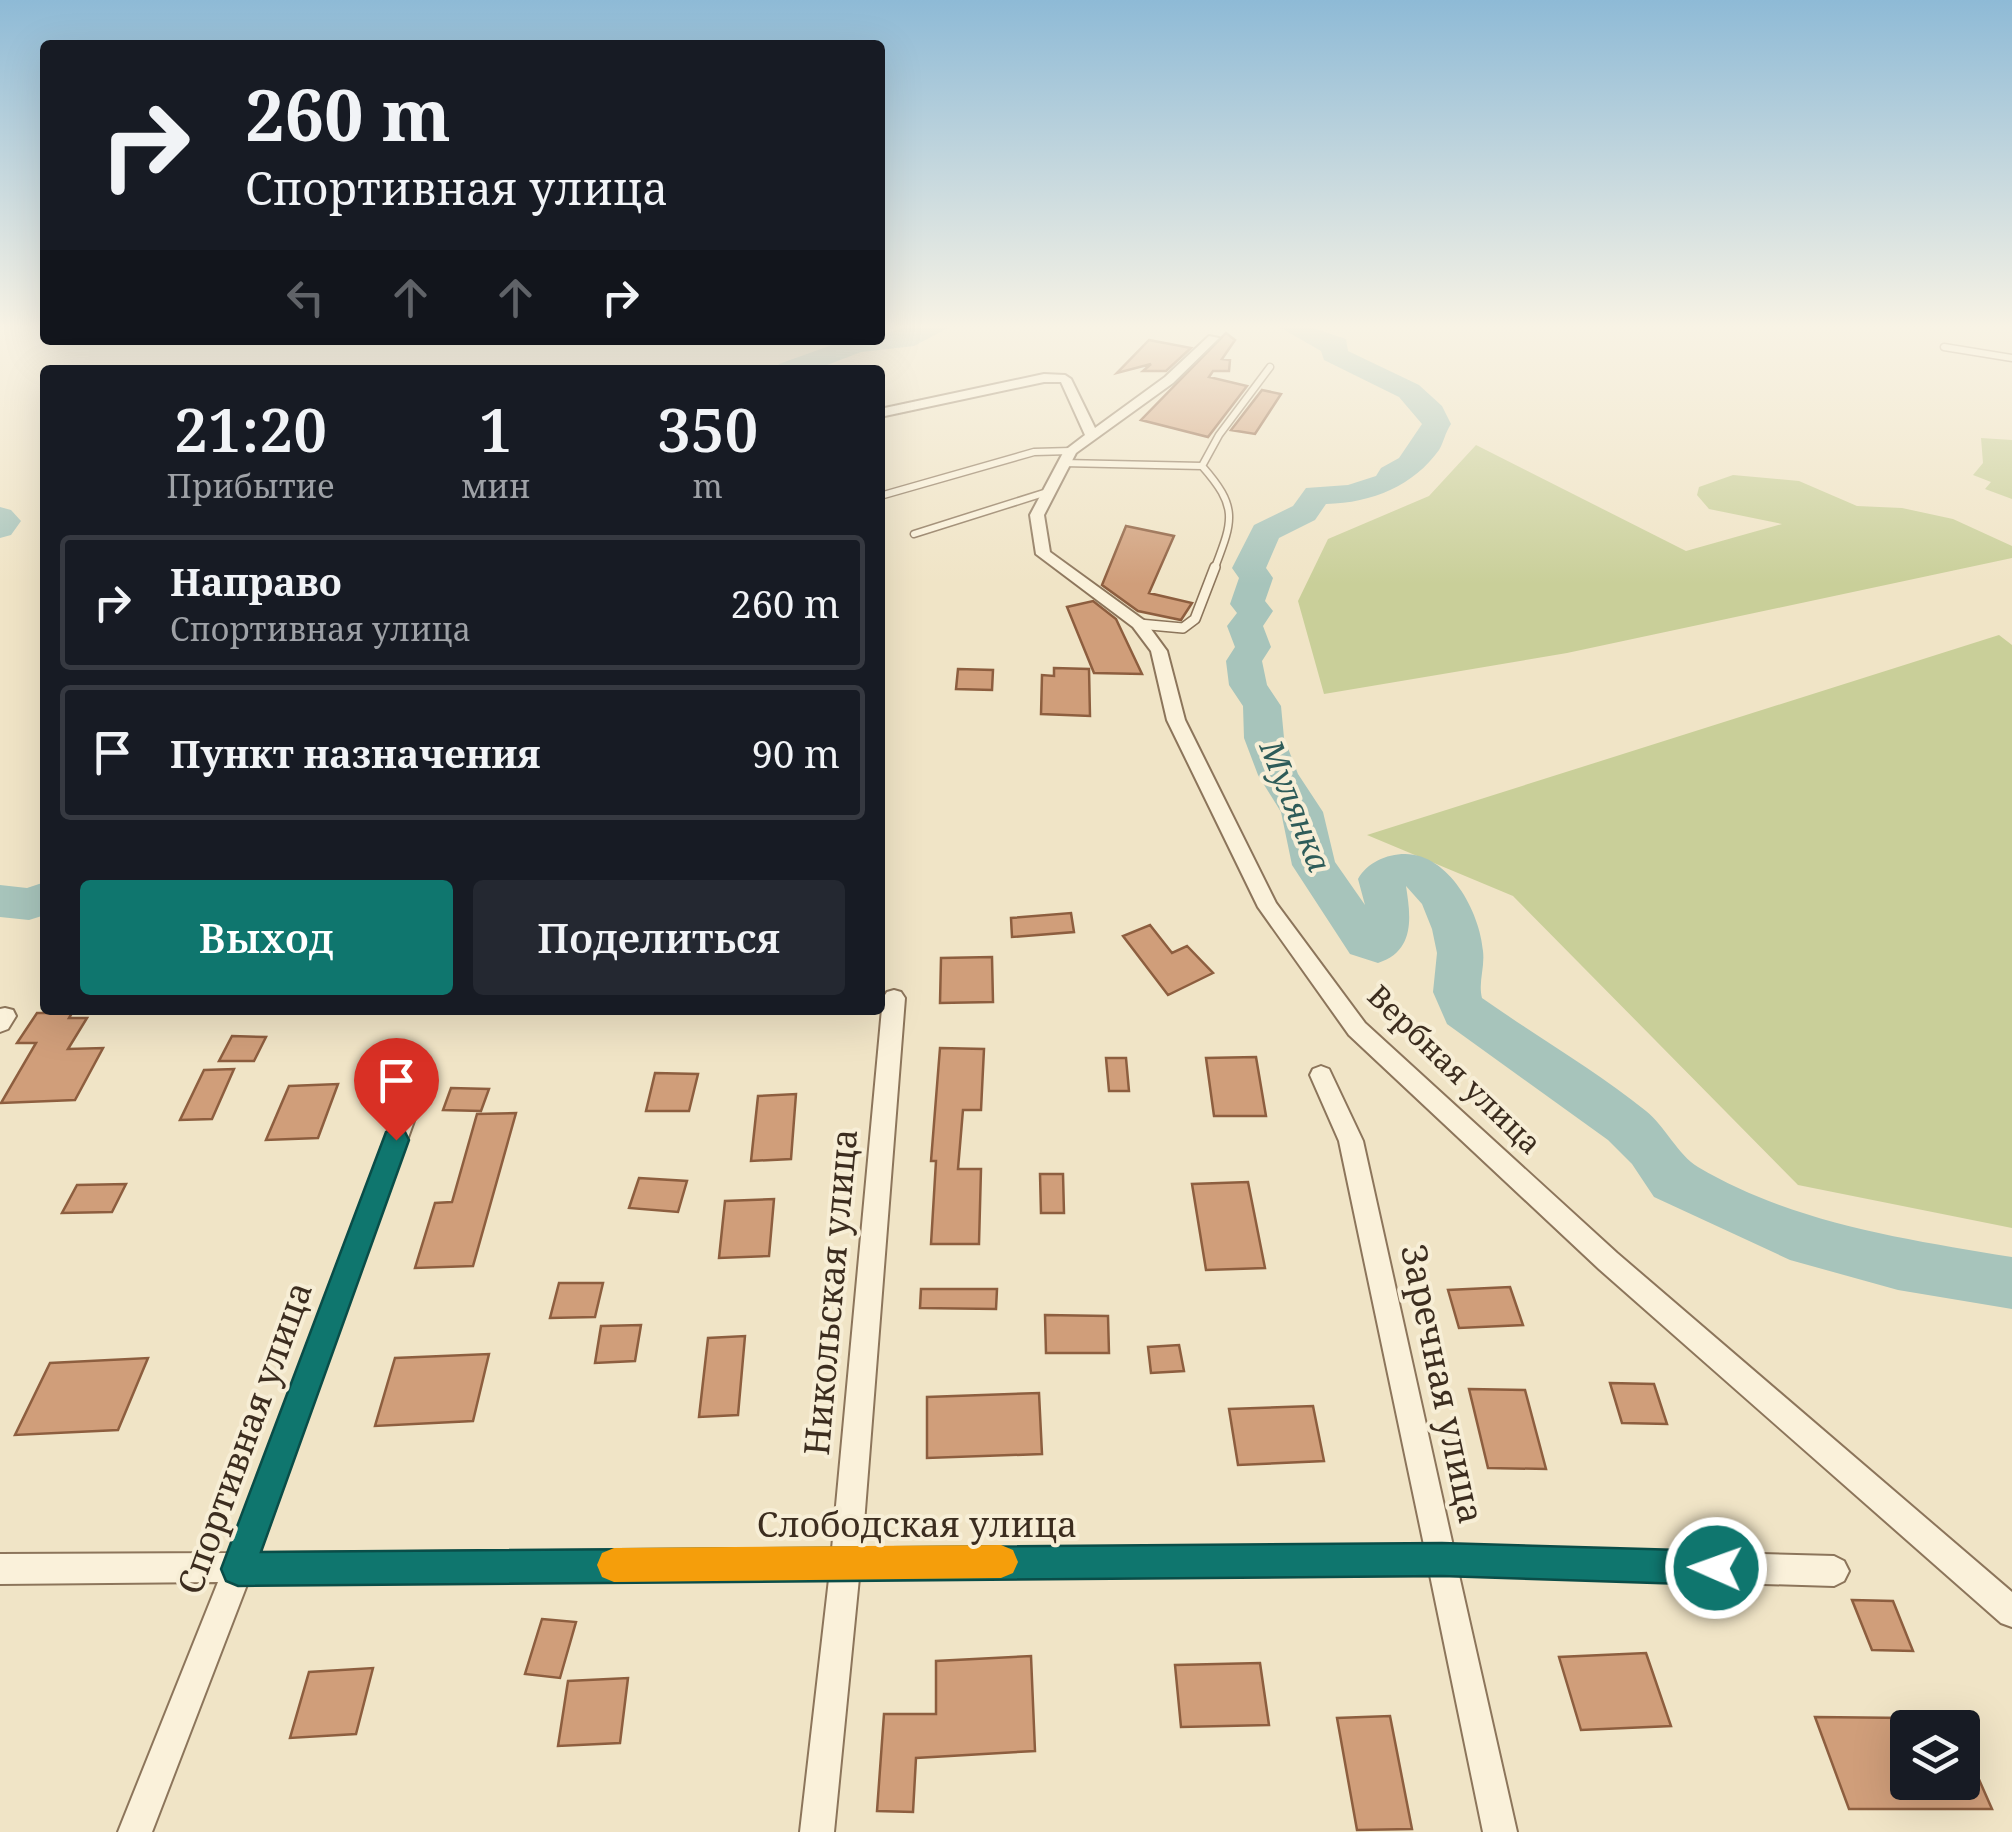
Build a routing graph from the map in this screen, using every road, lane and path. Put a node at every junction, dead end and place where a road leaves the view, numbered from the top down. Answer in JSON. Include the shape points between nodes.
{"nodes":[{"id":1,"x":1082,"y":413,"type":"edge"},
{"id":2,"x":1123,"y":413,"type":"edge"},
{"id":3,"x":1235,"y":413,"type":"edge"},
{"id":4,"x":1092,"y":436,"type":"junction"},
{"id":5,"x":1067,"y":457,"type":"junction"},
{"id":6,"x":1202,"y":466,"type":"junction"},
{"id":7,"x":1047,"y":492,"type":"junction"},
{"id":8,"x":885,"y":495,"type":"edge"},
{"id":9,"x":914,"y":534,"type":"dead end"},
{"id":10,"x":1139,"y":624,"type":"junction"},
{"id":11,"x":894,"y":998,"type":"dead end"},
{"id":12,"x":422,"y":1068,"type":"dead end"},
{"id":13,"x":1321,"y":1075,"type":"dead end"},
{"id":14,"x":1442,"y":1560,"type":"junction"},
{"id":15,"x":846,"y":1562,"type":"junction"},
{"id":16,"x":0,"y":1569,"type":"edge"},
{"id":17,"x":238,"y":1569,"type":"junction"},
{"id":18,"x":1834,"y":1571,"type":"dead end"},
{"id":19,"x":2012,"y":1612,"type":"edge"},
{"id":20,"x":134,"y":1832,"type":"edge"},
{"id":21,"x":817,"y":1832,"type":"edge"},
{"id":22,"x":1500,"y":1832,"type":"edge"}],
"edges":[{"from":1,"to":4,"type":"street"},
{"from":2,"to":4,"type":"street","name":"Вербная улица"},
{"from":3,"to":6,"type":"lane"},
{"from":4,"to":5,"type":"street","name":"Вербная улица"},
{"from":5,"to":6,"type":"lane"},
{"from":5,"to":7,"type":"street","name":"Вербная улица"},
{"from":5,"to":8,"type":"lane","via":[[1034,452]]},
{"from":6,"to":10,"type":"lane","via":[[1226,493],[1232,522],[1195,619],[1184,628]]},
{"from":7,"to":9,"type":"lane"},
{"from":7,"to":10,"type":"street","name":"Вербная улица","via":[[1037,515],[1043,554]]},
{"from":10,"to":19,"type":"street","name":"Вербная улица","via":[[1160,651],[1176,720],[1268,908],[1357,1029],[1608,1261]]},
{"from":11,"to":15,"type":"street","name":"Никольская улица"},
{"from":12,"to":17,"type":"street","name":"Спортивная улица"},
{"from":13,"to":14,"type":"street","name":"Заречная улица","via":[[1351,1141]]},
{"from":14,"to":15,"type":"street","name":"Слободская улица"},
{"from":14,"to":18,"type":"street","name":"Слободская улица"},
{"from":14,"to":22,"type":"street","name":"Заречная улица"},
{"from":15,"to":17,"type":"street","name":"Слободская улица"},
{"from":15,"to":21,"type":"street","name":"Никольская улица"},
{"from":16,"to":17,"type":"street","name":"Слободская улица"},
{"from":17,"to":20,"type":"street","name":"Спортивная улица"}]}
